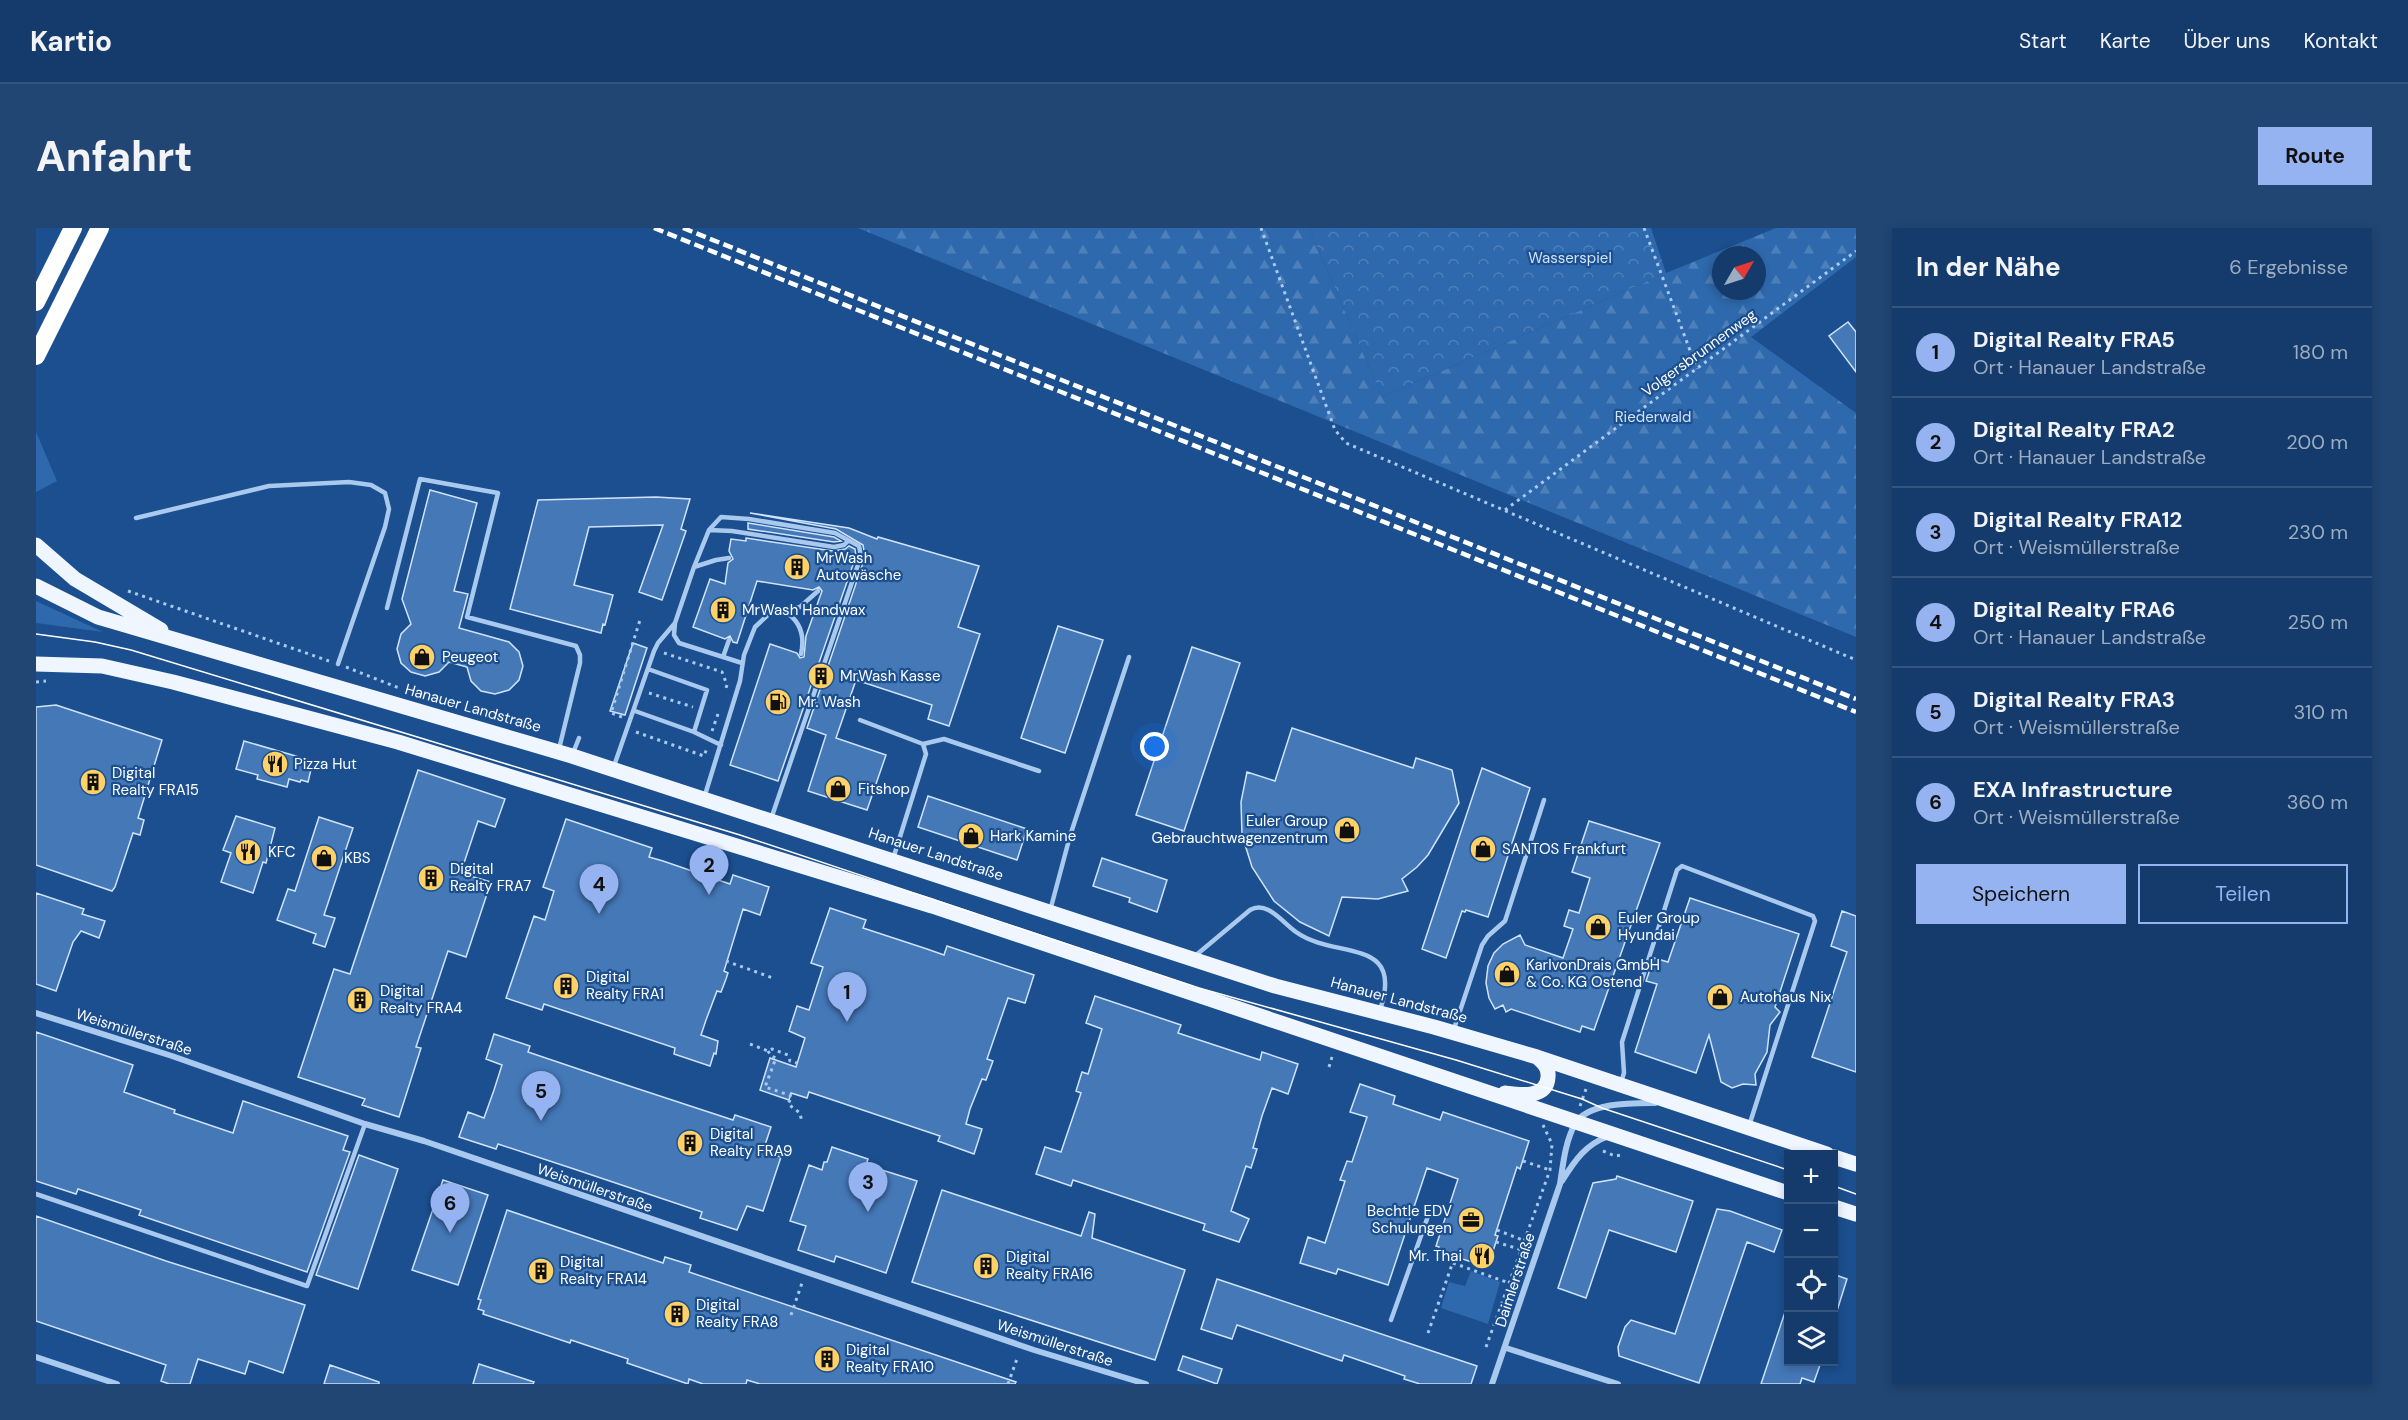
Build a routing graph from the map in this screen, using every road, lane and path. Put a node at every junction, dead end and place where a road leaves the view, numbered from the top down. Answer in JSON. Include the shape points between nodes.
{"nodes":[{"id":1,"x":73,"y":228,"type":"edge"},
{"id":2,"x":100,"y":228,"type":"edge"},
{"id":3,"x":1261,"y":228,"type":"edge"},
{"id":4,"x":1644,"y":228,"type":"edge"},
{"id":5,"x":1856,"y":251,"type":"edge"},
{"id":6,"x":36,"y":302,"type":"edge"},
{"id":7,"x":36,"y":356,"type":"edge"},
{"id":8,"x":1697,"y":369,"type":"junction"},
{"id":9,"x":1505,"y":510,"type":"junction"},
{"id":10,"x":136,"y":518,"type":"dead end"},
{"id":11,"x":709,"y":530,"type":"junction"},
{"id":12,"x":848,"y":541,"type":"junction"},
{"id":13,"x":36,"y":545,"type":"edge"},
{"id":14,"x":729,"y":558,"type":"dead end"},
{"id":15,"x":694,"y":567,"type":"junction"},
{"id":16,"x":36,"y":586,"type":"edge"},
{"id":17,"x":120,"y":588,"type":"dead end"},
{"id":18,"x":818,"y":591,"type":"dead end"},
{"id":19,"x":168,"y":606,"type":"junction"},
{"id":20,"x":387,"y":608,"type":"dead end"},
{"id":21,"x":166,"y":611,"type":"dead end"},
{"id":22,"x":784,"y":611,"type":"junction"},
{"id":23,"x":640,"y":620,"type":"dead end"},
{"id":24,"x":675,"y":624,"type":"junction"},
{"id":25,"x":176,"y":639,"type":"junction"},
{"id":26,"x":729,"y":640,"type":"dead end"},
{"id":27,"x":801,"y":654,"type":"dead end"},
{"id":28,"x":723,"y":657,"type":"junction"},
{"id":29,"x":1129,"y":657,"type":"dead end"},
{"id":30,"x":326,"y":659,"type":"dead end"},
{"id":31,"x":1856,"y":660,"type":"edge"},
{"id":32,"x":742,"y":663,"type":"junction"},
{"id":33,"x":36,"y":664,"type":"edge"},
{"id":34,"x":338,"y":664,"type":"dead end"},
{"id":35,"x":648,"y":669,"type":"junction"},
{"id":36,"x":49,"y":681,"type":"dead end"},
{"id":37,"x":36,"y":682,"type":"edge"},
{"id":38,"x":649,"y":693,"type":"dead end"},
{"id":39,"x":693,"y":707,"type":"dead end"},
{"id":40,"x":634,"y":711,"type":"junction"},
{"id":41,"x":624,"y":718,"type":"dead end"},
{"id":42,"x":860,"y":720,"type":"dead end"},
{"id":43,"x":636,"y":723,"type":"dead end"},
{"id":44,"x":694,"y":732,"type":"junction"},
{"id":45,"x":579,"y":738,"type":"dead end"},
{"id":46,"x":708,"y":744,"type":"dead end"},
{"id":47,"x":923,"y":744,"type":"junction"},
{"id":48,"x":721,"y":745,"type":"junction"},
{"id":49,"x":565,"y":754,"type":"junction"},
{"id":50,"x":613,"y":769,"type":"junction"},
{"id":51,"x":1040,"y":771,"type":"dead end"},
{"id":52,"x":704,"y":798,"type":"junction"},
{"id":53,"x":1544,"y":800,"type":"dead end"},
{"id":54,"x":771,"y":819,"type":"junction"},
{"id":55,"x":893,"y":859,"type":"junction"},
{"id":56,"x":1050,"y":911,"type":"junction"},
{"id":57,"x":1193,"y":958,"type":"junction"},
{"id":58,"x":726,"y":961,"type":"dead end"},
{"id":59,"x":773,"y":978,"type":"dead end"},
{"id":60,"x":36,"y":1013,"type":"edge"},
{"id":61,"x":1379,"y":1013,"type":"junction"},
{"id":62,"x":1453,"y":1032,"type":"junction"},
{"id":63,"x":750,"y":1044,"type":"dead end"},
{"id":64,"x":768,"y":1051,"type":"junction"},
{"id":65,"x":1332,"y":1057,"type":"dead end"},
{"id":66,"x":1537,"y":1057,"type":"junction"},
{"id":67,"x":797,"y":1063,"type":"dead end"},
{"id":68,"x":1329,"y":1067,"type":"dead end"},
{"id":69,"x":1620,"y":1084,"type":"junction"},
{"id":70,"x":1587,"y":1086,"type":"dead end"},
{"id":71,"x":1484,"y":1092,"type":"junction"},
{"id":72,"x":1571,"y":1104,"type":"dead end"},
{"id":73,"x":1680,"y":1105,"type":"junction"},
{"id":74,"x":802,"y":1123,"type":"dead end"},
{"id":75,"x":1576,"y":1123,"type":"junction"},
{"id":76,"x":365,"y":1124,"type":"junction"},
{"id":77,"x":1543,"y":1126,"type":"dead end"},
{"id":78,"x":1749,"y":1128,"type":"junction"},
{"id":79,"x":1612,"y":1135,"type":"junction"},
{"id":80,"x":1813,"y":1150,"type":"edge"},
{"id":81,"x":1838,"y":1159,"type":"edge"},
{"id":82,"x":1523,"y":1161,"type":"dead end"},
{"id":83,"x":1856,"y":1164,"type":"edge"},
{"id":84,"x":1550,"y":1170,"type":"junction"},
{"id":85,"x":1560,"y":1184,"type":"junction"},
{"id":86,"x":1784,"y":1192,"type":"edge"},
{"id":87,"x":36,"y":1194,"type":"edge"},
{"id":88,"x":1432,"y":1205,"type":"dead end"},
{"id":89,"x":1838,"y":1209,"type":"edge"},
{"id":90,"x":1856,"y":1214,"type":"edge"},
{"id":91,"x":1497,"y":1230,"type":"dead end"},
{"id":92,"x":1525,"y":1241,"type":"junction"},
{"id":93,"x":1496,"y":1242,"type":"dead end"},
{"id":94,"x":1522,"y":1250,"type":"junction"},
{"id":95,"x":1455,"y":1256,"type":"dead end"},
{"id":96,"x":1453,"y":1263,"type":"junction"},
{"id":97,"x":805,"y":1273,"type":"junction"},
{"id":98,"x":1509,"y":1283,"type":"junction"},
{"id":99,"x":791,"y":1315,"type":"dead end"},
{"id":100,"x":1391,"y":1320,"type":"dead end"},
{"id":101,"x":1428,"y":1334,"type":"dead end"},
{"id":102,"x":1023,"y":1346,"type":"junction"},
{"id":103,"x":1486,"y":1347,"type":"dead end"},
{"id":104,"x":1506,"y":1348,"type":"junction"},
{"id":105,"x":36,"y":1357,"type":"edge"},
{"id":106,"x":117,"y":1384,"type":"edge"},
{"id":107,"x":1008,"y":1384,"type":"edge"},
{"id":108,"x":1146,"y":1384,"type":"edge"},
{"id":109,"x":1492,"y":1384,"type":"edge"},
{"id":110,"x":1618,"y":1384,"type":"edge"}],
"edges":[{"from":1,"to":6,"type":"highway"},
{"from":2,"to":7,"type":"highway"},
{"from":3,"to":9,"type":"path","via":[[1335,430],[1346,443]]},
{"from":4,"to":8,"type":"path"},
{"from":5,"to":8,"type":"path","name":"Volgersbrunnenweg"},
{"from":8,"to":9,"type":"path","name":"Volgersbrunnenweg"},
{"from":9,"to":31,"type":"path"},
{"from":10,"to":34,"type":"lane","via":[[269,486],[349,482],[379,489],[388,500],[385,527]]},
{"from":11,"to":12,"type":"lane","via":[[834,547]]},
{"from":11,"to":12,"type":"lane","via":[[721,517],[836,533]]},
{"from":11,"to":15,"type":"lane"},
{"from":12,"to":54,"type":"lane","via":[[859,546],[861,556]]},
{"from":13,"to":25,"type":"main road","via":[[75,579]]},
{"from":14,"to":15,"type":"lane"},
{"from":15,"to":24,"type":"lane"},
{"from":16,"to":25,"type":"main road","name":"Hanauer Landstraße","via":[[98,617]]},
{"from":17,"to":19,"type":"path"},
{"from":18,"to":22,"type":"lane","via":[[800,607]]},
{"from":19,"to":21,"type":"path"},
{"from":19,"to":30,"type":"path"},
{"from":20,"to":49,"type":"lane","via":[[420,479],[498,493],[467,618],[576,646],[580,663]]},
{"from":22,"to":27,"type":"lane","via":[[795,619],[801,631]]},
{"from":22,"to":32,"type":"lane","via":[[771,612],[759,621]]},
{"from":23,"to":41,"type":"path","via":[[611,713]]},
{"from":24,"to":28,"type":"lane","via":[[674,635],[679,643]]},
{"from":24,"to":35,"type":"lane","via":[[658,643]]},
{"from":25,"to":49,"type":"main road","name":"Hanauer Landstraße"},
{"from":26,"to":28,"type":"lane"},
{"from":28,"to":32,"type":"lane"},
{"from":29,"to":56,"type":"lane","via":[[1070,836]]},
{"from":32,"to":48,"type":"lane"},
{"from":33,"to":71,"type":"main road","via":[[102,666],[398,742],[833,874]]},
{"from":35,"to":40,"type":"lane"},
{"from":35,"to":44,"type":"lane","via":[[707,690]]},
{"from":36,"to":37,"type":"path"},
{"from":38,"to":39,"type":"path"},
{"from":40,"to":44,"type":"lane"},
{"from":40,"to":50,"type":"lane"},
{"from":42,"to":47,"type":"lane"},
{"from":43,"to":46,"type":"path","via":[[634,731],[704,756]]},
{"from":44,"to":48,"type":"lane"},
{"from":45,"to":49,"type":"lane"},
{"from":47,"to":51,"type":"lane","via":[[944,739]]},
{"from":47,"to":55,"type":"lane","via":[[926,754]]},
{"from":48,"to":52,"type":"lane"},
{"from":49,"to":50,"type":"main road","name":"Hanauer Landstraße"},
{"from":50,"to":52,"type":"main road","name":"Hanauer Landstraße"},
{"from":52,"to":54,"type":"main road","name":"Hanauer Landstraße"},
{"from":53,"to":62,"type":"lane","via":[[1505,921],[1482,945]]},
{"from":54,"to":55,"type":"main road","name":"Hanauer Landstraße"},
{"from":55,"to":56,"type":"main road","name":"Hanauer Landstraße"},
{"from":56,"to":57,"type":"main road","name":"Hanauer Landstraße"},
{"from":57,"to":61,"type":"main road","name":"Hanauer Landstraße","via":[[1275,986]]},
{"from":57,"to":61,"type":"lane","via":[[1250,910],[1264,906],[1297,933],[1320,945],[1373,957],[1386,977]]},
{"from":58,"to":59,"type":"path"},
{"from":60,"to":76,"type":"street","name":"Weismüllerstraße"},
{"from":61,"to":62,"type":"main road","name":"Hanauer Landstraße"},
{"from":62,"to":66,"type":"main road","name":"Hanauer Landstraße"},
{"from":63,"to":64,"type":"path"},
{"from":64,"to":67,"type":"path","via":[[788,1055],[790,1061]]},
{"from":64,"to":74,"type":"path","via":[[776,1058],[765,1087],[792,1096],[788,1104],[800,1113]]},
{"from":65,"to":68,"type":"path"},
{"from":66,"to":69,"type":"main road","name":"Hanauer Landstraße"},
{"from":66,"to":71,"type":"main road","via":[[1548,1072],[1545,1088],[1531,1094]]},
{"from":69,"to":73,"type":"main road","name":"Hanauer Landstraße"},
{"from":69,"to":78,"type":"lane","via":[[1624,1073],[1622,1041],[1677,870],[1682,866],[1813,916],[1815,921]]},
{"from":70,"to":72,"type":"path","via":[[1580,1106]]},
{"from":71,"to":75,"type":"main road"},
{"from":73,"to":75,"type":"street","via":[[1623,1103],[1595,1111]]},
{"from":73,"to":78,"type":"main road","name":"Hanauer Landstraße"},
{"from":75,"to":79,"type":"main road"},
{"from":75,"to":85,"type":"street","name":"Daimlerstraße"},
{"from":76,"to":87,"type":"lane","via":[[307,1286]]},
{"from":76,"to":97,"type":"street","name":"Weismüllerstraße"},
{"from":77,"to":84,"type":"path","via":[[1552,1144]]},
{"from":78,"to":80,"type":"main road","name":"Hanauer Landstraße"},
{"from":79,"to":85,"type":"street","name":"Daimlerstraße","via":[[1596,1140],[1584,1150]]},
{"from":79,"to":86,"type":"main road"},
{"from":81,"to":83,"type":"main road"},
{"from":82,"to":84,"type":"path"},
{"from":84,"to":92,"type":"path"},
{"from":85,"to":104,"type":"street","name":"Daimlerstraße"},
{"from":88,"to":100,"type":"lane"},
{"from":89,"to":90,"type":"main road"},
{"from":91,"to":92,"type":"path"},
{"from":92,"to":94,"type":"path"},
{"from":93,"to":94,"type":"path"},
{"from":94,"to":98,"type":"path"},
{"from":95,"to":96,"type":"path"},
{"from":96,"to":98,"type":"path"},
{"from":96,"to":101,"type":"path"},
{"from":97,"to":99,"type":"path"},
{"from":97,"to":102,"type":"street","name":"Weismüllerstraße"},
{"from":98,"to":103,"type":"path"},
{"from":102,"to":107,"type":"path"},
{"from":102,"to":108,"type":"street","name":"Weismüllerstraße"},
{"from":104,"to":109,"type":"street","name":"Daimlerstraße"},
{"from":104,"to":110,"type":"street"},
{"from":105,"to":106,"type":"street"}]}
